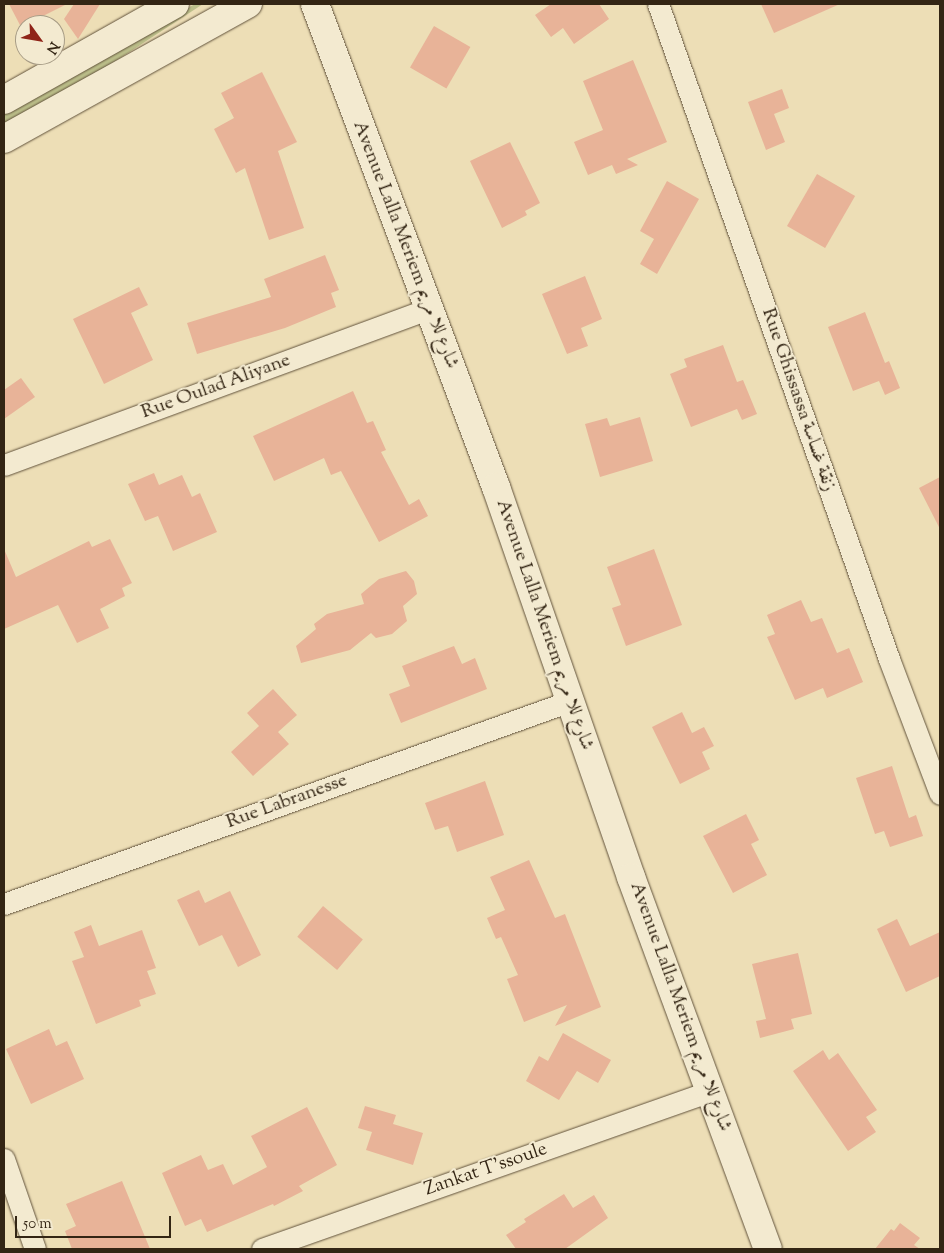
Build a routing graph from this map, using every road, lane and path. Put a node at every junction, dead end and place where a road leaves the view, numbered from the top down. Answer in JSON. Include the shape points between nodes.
{"nodes":[{"id":1,"x":175,"y":4,"type":"edge"},
{"id":2,"x":248,"y":4,"type":"edge"},
{"id":3,"x":314,"y":4,"type":"edge"},
{"id":4,"x":658,"y":4,"type":"edge"},
{"id":5,"x":4,"y":100,"type":"edge"},
{"id":6,"x":4,"y":139,"type":"edge"},
{"id":7,"x":429,"y":309,"type":"junction"},
{"id":8,"x":4,"y":465,"type":"edge"},
{"id":9,"x":570,"y":701,"type":"junction"},
{"id":10,"x":940,"y":794,"type":"edge"},
{"id":11,"x":4,"y":904,"type":"edge"},
{"id":12,"x":711,"y":1091,"type":"junction"},
{"id":13,"x":4,"y":1159,"type":"edge"},
{"id":14,"x":35,"y":1249,"type":"edge"},
{"id":15,"x":262,"y":1249,"type":"edge"},
{"id":16,"x":768,"y":1249,"type":"edge"}],
"edges":[{"from":1,"to":5,"type":"street"},
{"from":2,"to":6,"type":"street"},
{"from":3,"to":7,"type":"street","name":"Avenue Lalla Meriem شارع للا مريم"},
{"from":4,"to":10,"type":"street","name":"Rue Ghissassa زنقة غساسة"},
{"from":7,"to":8,"type":"street","name":"Rue Oulad Aliyane"},
{"from":7,"to":9,"type":"street","name":"Avenue Lalla Meriem شارع للا مريم","via":[[496,487]]},
{"from":9,"to":11,"type":"street","name":"Rue Labranesse"},
{"from":9,"to":12,"type":"street","name":"Avenue Lalla Meriem شارع للا مريم"},
{"from":12,"to":15,"type":"street","name":"Zankat T'ssoule"},
{"from":12,"to":16,"type":"street","name":"Avenue Lalla Meriem شارع للا مريم"},
{"from":13,"to":14,"type":"street"}]}
